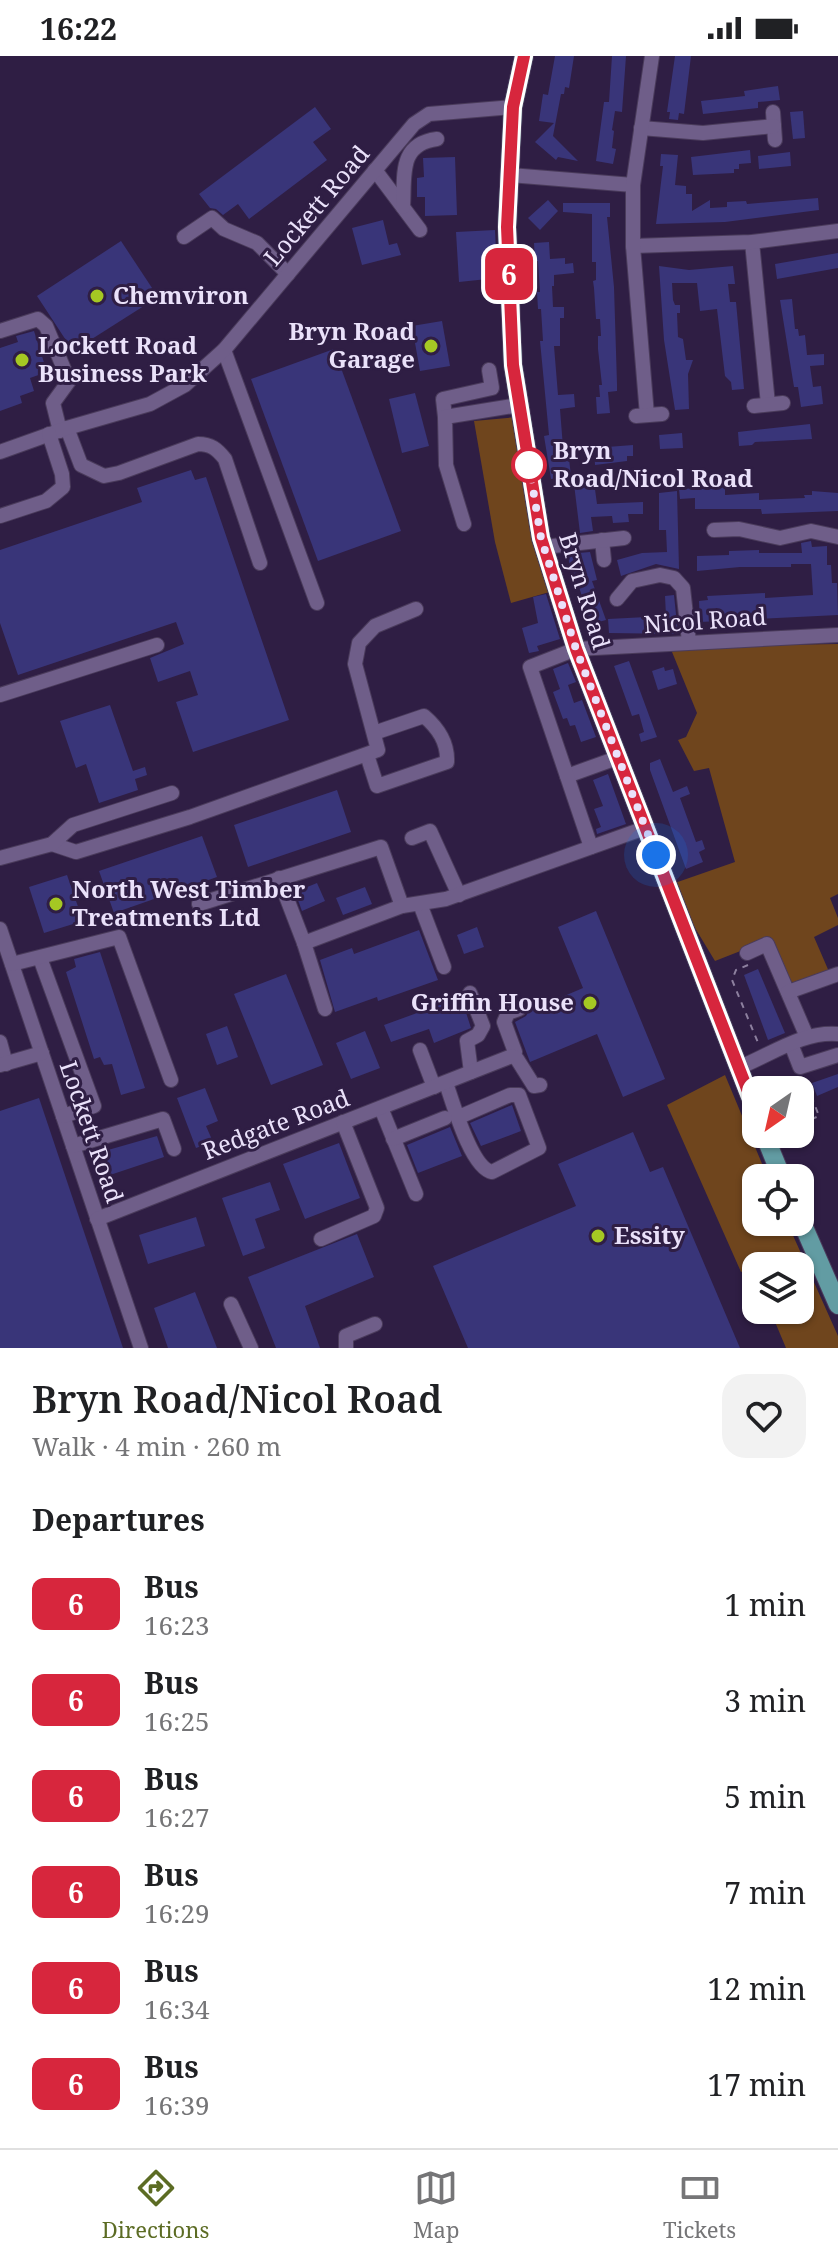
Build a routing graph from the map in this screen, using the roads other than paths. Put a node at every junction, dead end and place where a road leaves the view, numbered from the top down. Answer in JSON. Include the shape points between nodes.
{"nodes":[{"id":1,"x":524,"y":56,"type":"edge"},
{"id":2,"x":652,"y":56,"type":"edge"},
{"id":3,"x":513,"y":107,"type":"junction"},
{"id":4,"x":774,"y":126,"type":"dead end"},
{"id":5,"x":641,"y":128,"type":"junction"},
{"id":6,"x":437,"y":139,"type":"dead end"},
{"id":7,"x":375,"y":170,"type":"junction"},
{"id":8,"x":510,"y":175,"type":"junction"},
{"id":9,"x":633,"y":185,"type":"junction"},
{"id":10,"x":403,"y":207,"type":"junction"},
{"id":11,"x":420,"y":230,"type":"dead end"},
{"id":12,"x":838,"y":231,"type":"edge"},
{"id":13,"x":184,"y":237,"type":"dead end"},
{"id":14,"x":752,"y":242,"type":"junction"},
{"id":15,"x":633,"y":246,"type":"junction"},
{"id":16,"x":288,"y":274,"type":"junction"},
{"id":17,"x":0,"y":331,"type":"edge"},
{"id":18,"x":224,"y":350,"type":"junction"},
{"id":19,"x":489,"y":370,"type":"dead end"},
{"id":20,"x":768,"y":404,"type":"dead end"},
{"id":21,"x":519,"y":405,"type":"junction"},
{"id":22,"x":648,"y":415,"type":"dead end"},
{"id":23,"x":445,"y":417,"type":"junction"},
{"id":24,"x":59,"y":431,"type":"junction"},
{"id":25,"x":0,"y":452,"type":"edge"},
{"id":26,"x":0,"y":516,"type":"edge"},
{"id":27,"x":464,"y":524,"type":"dead end"},
{"id":28,"x":712,"y":530,"type":"dead end"},
{"id":29,"x":838,"y":537,"type":"edge"},
{"id":30,"x":624,"y":538,"type":"dead end"},
{"id":31,"x":602,"y":540,"type":"junction"},
{"id":32,"x":544,"y":547,"type":"junction"},
{"id":33,"x":604,"y":560,"type":"dead end"},
{"id":34,"x":260,"y":563,"type":"dead end"},
{"id":35,"x":617,"y":599,"type":"dead end"},
{"id":36,"x":317,"y":603,"type":"dead end"},
{"id":37,"x":416,"y":609,"type":"dead end"},
{"id":38,"x":838,"y":635,"type":"edge"},
{"id":39,"x":689,"y":642,"type":"junction"},
{"id":40,"x":157,"y":645,"type":"dead end"},
{"id":41,"x":576,"y":649,"type":"junction"},
{"id":42,"x":0,"y":695,"type":"edge"},
{"id":43,"x":374,"y":733,"type":"junction"},
{"id":44,"x":367,"y":755,"type":"junction"},
{"id":45,"x":617,"y":758,"type":"junction"},
{"id":46,"x":567,"y":776,"type":"junction"},
{"id":47,"x":172,"y":793,"type":"dead end"},
{"id":48,"x":645,"y":828,"type":"junction"},
{"id":49,"x":412,"y":838,"type":"dead end"},
{"id":50,"x":52,"y":844,"type":"junction"},
{"id":51,"x":591,"y":847,"type":"junction"},
{"id":52,"x":0,"y":858,"type":"edge"},
{"id":53,"x":279,"y":878,"type":"junction"},
{"id":54,"x":459,"y":895,"type":"junction"},
{"id":55,"x":199,"y":904,"type":"dead end"},
{"id":56,"x":420,"y":904,"type":"junction"},
{"id":57,"x":402,"y":906,"type":"junction"},
{"id":58,"x":0,"y":929,"type":"edge"},
{"id":59,"x":304,"y":943,"type":"junction"},
{"id":60,"x":40,"y":958,"type":"junction"},
{"id":61,"x":747,"y":959,"type":"road end"},
{"id":62,"x":12,"y":964,"type":"junction"},
{"id":63,"x":444,"y":967,"type":"dead end"},
{"id":64,"x":838,"y":974,"type":"edge"},
{"id":65,"x":788,"y":992,"type":"junction"},
{"id":66,"x":470,"y":993,"type":"dead end"},
{"id":67,"x":325,"y":1009,"type":"dead end"},
{"id":68,"x":519,"y":1009,"type":"dead end"},
{"id":69,"x":838,"y":1034,"type":"edge"},
{"id":70,"x":807,"y":1037,"type":"junction"},
{"id":71,"x":0,"y":1042,"type":"edge"},
{"id":72,"x":791,"y":1044,"type":"junction"},
{"id":73,"x":420,"y":1050,"type":"dead end"},
{"id":74,"x":42,"y":1053,"type":"junction"},
{"id":75,"x":838,"y":1055,"type":"edge"},
{"id":76,"x":512,"y":1056,"type":"junction"},
{"id":77,"x":3,"y":1064,"type":"edge"},
{"id":78,"x":740,"y":1067,"type":"junction"},
{"id":79,"x":471,"y":1072,"type":"junction"},
{"id":80,"x":743,"y":1076,"type":"edge"},
{"id":81,"x":171,"y":1080,"type":"dead end"},
{"id":82,"x":440,"y":1085,"type":"junction"},
{"id":83,"x":540,"y":1085,"type":"dead end"},
{"id":84,"x":381,"y":1108,"type":"junction"},
{"id":85,"x":63,"y":1116,"type":"junction"},
{"id":86,"x":452,"y":1118,"type":"junction"},
{"id":87,"x":343,"y":1122,"type":"junction"},
{"id":88,"x":393,"y":1139,"type":"junction"},
{"id":89,"x":73,"y":1146,"type":"junction"},
{"id":90,"x":174,"y":1149,"type":"dead end"},
{"id":91,"x":416,"y":1194,"type":"dead end"},
{"id":92,"x":97,"y":1219,"type":"junction"},
{"id":93,"x":808,"y":1236,"type":"edge"},
{"id":94,"x":321,"y":1239,"type":"dead end"},
{"id":95,"x":231,"y":1304,"type":"dead end"},
{"id":96,"x":838,"y":1305,"type":"edge"},
{"id":97,"x":375,"y":1324,"type":"dead end"},
{"id":98,"x":141,"y":1348,"type":"edge"},
{"id":99,"x":251,"y":1348,"type":"edge"},
{"id":100,"x":346,"y":1348,"type":"edge"}],
"edges":[{"from":1,"to":3,"type":"main road","name":"Bryn Road"},
{"from":2,"to":5,"type":"street"},
{"from":3,"to":7,"type":"street","name":"Lockett Road","via":[[429,114]]},
{"from":3,"to":8,"type":"main road","name":"Bryn Road"},
{"from":4,"to":5,"type":"street","via":[[703,133]]},
{"from":5,"to":9,"type":"street"},
{"from":6,"to":10,"type":"street","via":[[417,145],[407,158]]},
{"from":7,"to":10,"type":"street"},
{"from":7,"to":16,"type":"street","name":"Lockett Road"},
{"from":8,"to":9,"type":"street"},
{"from":8,"to":21,"type":"main road","name":"Bryn Road","via":[[508,243]]},
{"from":9,"to":15,"type":"street"},
{"from":10,"to":11,"type":"street"},
{"from":12,"to":14,"type":"street"},
{"from":13,"to":16,"type":"street","via":[[212,218],[257,243]]},
{"from":14,"to":15,"type":"street"},
{"from":14,"to":20,"type":"street"},
{"from":15,"to":22,"type":"street"},
{"from":16,"to":18,"type":"street","name":"Lockett Road"},
{"from":17,"to":24,"type":"street","via":[[38,319],[46,326],[69,381],[53,403]]},
{"from":18,"to":24,"type":"street","name":"Lockett Road","via":[[185,385],[150,404]]},
{"from":18,"to":36,"type":"street"},
{"from":19,"to":23,"type":"street","via":[[492,388],[443,399]]},
{"from":21,"to":23,"type":"street"},
{"from":21,"to":32,"type":"main road","name":"Bryn Road"},
{"from":23,"to":27,"type":"street","via":[[446,465]]},
{"from":24,"to":25,"type":"street","name":"Lockett Road"},
{"from":24,"to":26,"type":"street","via":[[63,487],[46,501]]},
{"from":24,"to":34,"type":"street","via":[[81,465],[104,476],[198,444],[217,449]]},
{"from":28,"to":29,"type":"street","via":[[739,529],[780,538],[811,531]]},
{"from":30,"to":31,"type":"street"},
{"from":31,"to":32,"type":"street"},
{"from":31,"to":33,"type":"street"},
{"from":32,"to":41,"type":"main road","name":"Bryn Road"},
{"from":35,"to":39,"type":"street","via":[[632,581],[674,578],[683,588]]},
{"from":37,"to":43,"type":"street","via":[[375,626],[359,643],[355,664]]},
{"from":38,"to":39,"type":"street","name":"Nicol Road"},
{"from":39,"to":41,"type":"street","name":"Nicol Road"},
{"from":40,"to":42,"type":"street"},
{"from":41,"to":45,"type":"main road","name":"Bryn Road"},
{"from":41,"to":46,"type":"street","via":[[530,667]]},
{"from":43,"to":44,"type":"street","via":[[378,750]]},
{"from":43,"to":44,"type":"street","via":[[424,716],[437,727],[447,762],[377,786]]},
{"from":44,"to":50,"type":"street","via":[[76,852]]},
{"from":45,"to":46,"type":"street"},
{"from":45,"to":48,"type":"main road","name":"Bryn Road"},
{"from":46,"to":51,"type":"street"},
{"from":47,"to":50,"type":"street","via":[[73,825]]},
{"from":48,"to":51,"type":"street"},
{"from":48,"to":78,"type":"main road","name":"Bryn Road"},
{"from":49,"to":54,"type":"street","via":[[430,831]]},
{"from":50,"to":52,"type":"street"},
{"from":51,"to":54,"type":"street"},
{"from":53,"to":55,"type":"street"},
{"from":53,"to":57,"type":"street","via":[[381,847]]},
{"from":53,"to":59,"type":"street"},
{"from":54,"to":56,"type":"street"},
{"from":56,"to":57,"type":"street"},
{"from":56,"to":63,"type":"street"},
{"from":57,"to":59,"type":"street"},
{"from":58,"to":62,"type":"street","name":"Lockett Road"},
{"from":59,"to":67,"type":"street"},
{"from":60,"to":62,"type":"street"},
{"from":60,"to":81,"type":"street","via":[[119,937]]},
{"from":60,"to":85,"type":"street","via":[[94,1106]]},
{"from":61,"to":65,"type":"street","via":[[767,944]]},
{"from":62,"to":74,"type":"street","name":"Lockett Road"},
{"from":64,"to":65,"type":"street"},
{"from":65,"to":70,"type":"street"},
{"from":66,"to":79,"type":"street","via":[[483,1026],[467,1041]]},
{"from":68,"to":76,"type":"street","via":[[508,1013],[504,1022]]},
{"from":69,"to":70,"type":"street"},
{"from":70,"to":72,"type":"street"},
{"from":71,"to":77,"type":"street"},
{"from":72,"to":75,"type":"street","via":[[800,1067]]},
{"from":72,"to":78,"type":"street"},
{"from":73,"to":82,"type":"street"},
{"from":74,"to":77,"type":"street"},
{"from":74,"to":85,"type":"street","name":"Lockett Road"},
{"from":76,"to":79,"type":"street","name":"Redgate Road"},
{"from":76,"to":83,"type":"street","via":[[534,1086]]},
{"from":78,"to":80,"type":"main road","name":"Bryn Road"},
{"from":79,"to":82,"type":"street","name":"Redgate Road"},
{"from":82,"to":84,"type":"street","name":"Redgate Road"},
{"from":82,"to":86,"type":"street"},
{"from":84,"to":87,"type":"street","name":"Redgate Road"},
{"from":84,"to":88,"type":"street"},
{"from":85,"to":89,"type":"street","name":"Lockett Road"},
{"from":86,"to":86,"type":"street","via":[[487,1171],[539,1148],[519,1095]]},
{"from":86,"to":88,"type":"street"},
{"from":87,"to":92,"type":"street","name":"Redgate Road"},
{"from":87,"to":94,"type":"street","via":[[377,1208],[374,1216]]},
{"from":88,"to":91,"type":"street"},
{"from":89,"to":90,"type":"street","via":[[163,1119]]},
{"from":89,"to":92,"type":"street","name":"Lockett Road"},
{"from":92,"to":98,"type":"street","name":"Lockett Road"},
{"from":93,"to":96,"type":"main road"},
{"from":95,"to":99,"type":"street"},
{"from":97,"to":100,"type":"street","via":[[346,1336]]}]}
